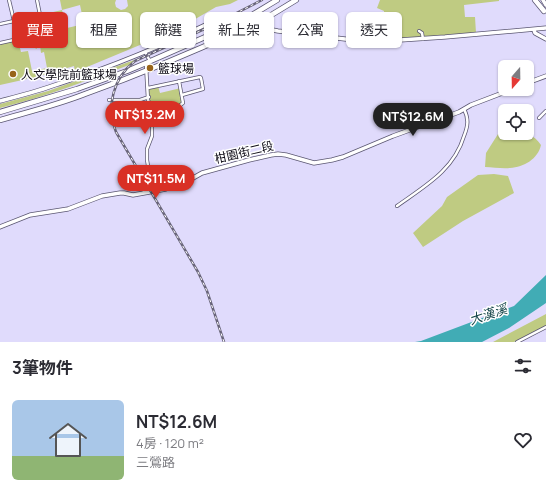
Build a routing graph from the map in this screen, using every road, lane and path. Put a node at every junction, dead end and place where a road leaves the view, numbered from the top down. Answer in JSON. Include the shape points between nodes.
{"nodes":[{"id":1,"x":9,"y":0,"type":"edge"},
{"id":2,"x":37,"y":0,"type":"edge"},
{"id":3,"x":277,"y":0,"type":"edge"},
{"id":4,"x":296,"y":0,"type":"edge"},
{"id":5,"x":535,"y":0,"type":"edge"},
{"id":6,"x":543,"y":0,"type":"edge"},
{"id":7,"x":546,"y":5,"type":"edge"},
{"id":8,"x":39,"y":12,"type":"edge"},
{"id":9,"x":545,"y":12,"type":"edge"},
{"id":10,"x":0,"y":24,"type":"edge"},
{"id":11,"x":546,"y":28,"type":"edge"},
{"id":12,"x":419,"y":30,"type":"dead end"},
{"id":13,"x":534,"y":30,"type":"junction"},
{"id":14,"x":546,"y":38,"type":"edge"},
{"id":15,"x":422,"y":39,"type":"junction"},
{"id":16,"x":12,"y":40,"type":"edge"},
{"id":17,"x":0,"y":43,"type":"edge"},
{"id":18,"x":145,"y":52,"type":"junction"},
{"id":19,"x":150,"y":62,"type":"junction"},
{"id":20,"x":146,"y":71,"type":"junction"},
{"id":21,"x":546,"y":76,"type":"edge"},
{"id":22,"x":179,"y":81,"type":"junction"},
{"id":23,"x":534,"y":81,"type":"edge"},
{"id":24,"x":148,"y":88,"type":"junction"},
{"id":25,"x":182,"y":94,"type":"junction"},
{"id":26,"x":498,"y":95,"type":"edge"},
{"id":27,"x":148,"y":97,"type":"junction"},
{"id":28,"x":109,"y":100,"type":"dead end"},
{"id":29,"x":0,"y":101,"type":"edge"},
{"id":30,"x":464,"y":109,"type":"junction"},
{"id":31,"x":546,"y":111,"type":"edge"},
{"id":32,"x":0,"y":112,"type":"edge"},
{"id":33,"x":539,"y":118,"type":"dead end"},
{"id":34,"x":0,"y":120,"type":"edge"},
{"id":35,"x":152,"y":122,"type":"junction"},
{"id":36,"x":142,"y":194,"type":"junction"},
{"id":37,"x":397,"y":206,"type":"dead end"},
{"id":38,"x":0,"y":227,"type":"edge"},
{"id":39,"x":546,"y":327,"type":"edge"},
{"id":40,"x":517,"y":342,"type":"edge"}],
"edges":[{"from":1,"to":10,"type":"street","via":[[14,21]]},
{"from":2,"to":8,"type":"street"},
{"from":3,"to":19,"type":"highway","bridge":true,"via":[[228,27]]},
{"from":4,"to":20,"type":"highway","bridge":true,"via":[[243,29]]},
{"from":5,"to":9,"type":"highway"},
{"from":6,"to":7,"type":"street"},
{"from":11,"to":13,"type":"street"},
{"from":12,"to":15,"type":"street"},
{"from":13,"to":14,"type":"street"},
{"from":13,"to":15,"type":"street"},
{"from":15,"to":18,"type":"street","via":[[364,42],[278,31],[224,16]]},
{"from":16,"to":17,"type":"street"},
{"from":18,"to":19,"type":"street"},
{"from":18,"to":29,"type":"street","via":[[58,85]]},
{"from":19,"to":20,"type":"street","via":[[146,65]]},
{"from":19,"to":32,"type":"highway","via":[[77,89]]},
{"from":20,"to":24,"type":"street"},
{"from":20,"to":34,"type":"highway","via":[[84,95]]},
{"from":21,"to":23,"type":"street"},
{"from":22,"to":24,"type":"street"},
{"from":22,"to":25,"type":"street"},
{"from":22,"to":25,"type":"street","via":[[201,78],[203,89]]},
{"from":24,"to":27,"type":"street"},
{"from":25,"to":35,"type":"street","via":[[183,103],[162,120]]},
{"from":26,"to":30,"type":"street"},
{"from":27,"to":28,"type":"street","via":[[140,100]]},
{"from":27,"to":35,"type":"street"},
{"from":30,"to":36,"type":"street","name":"柑園街二段","via":[[343,157],[319,163],[286,155],[271,155],[202,173],[186,182]]},
{"from":30,"to":37,"type":"street","via":[[467,116],[466,131],[453,159],[443,172]]},
{"from":31,"to":33,"type":"street"},
{"from":35,"to":36,"type":"street","via":[[152,136],[147,149],[151,183]]},
{"from":36,"to":38,"type":"street","name":"柑園街二段","via":[[120,193],[102,196],[68,209],[30,215]]},
{"from":39,"to":40,"type":"street"}]}
